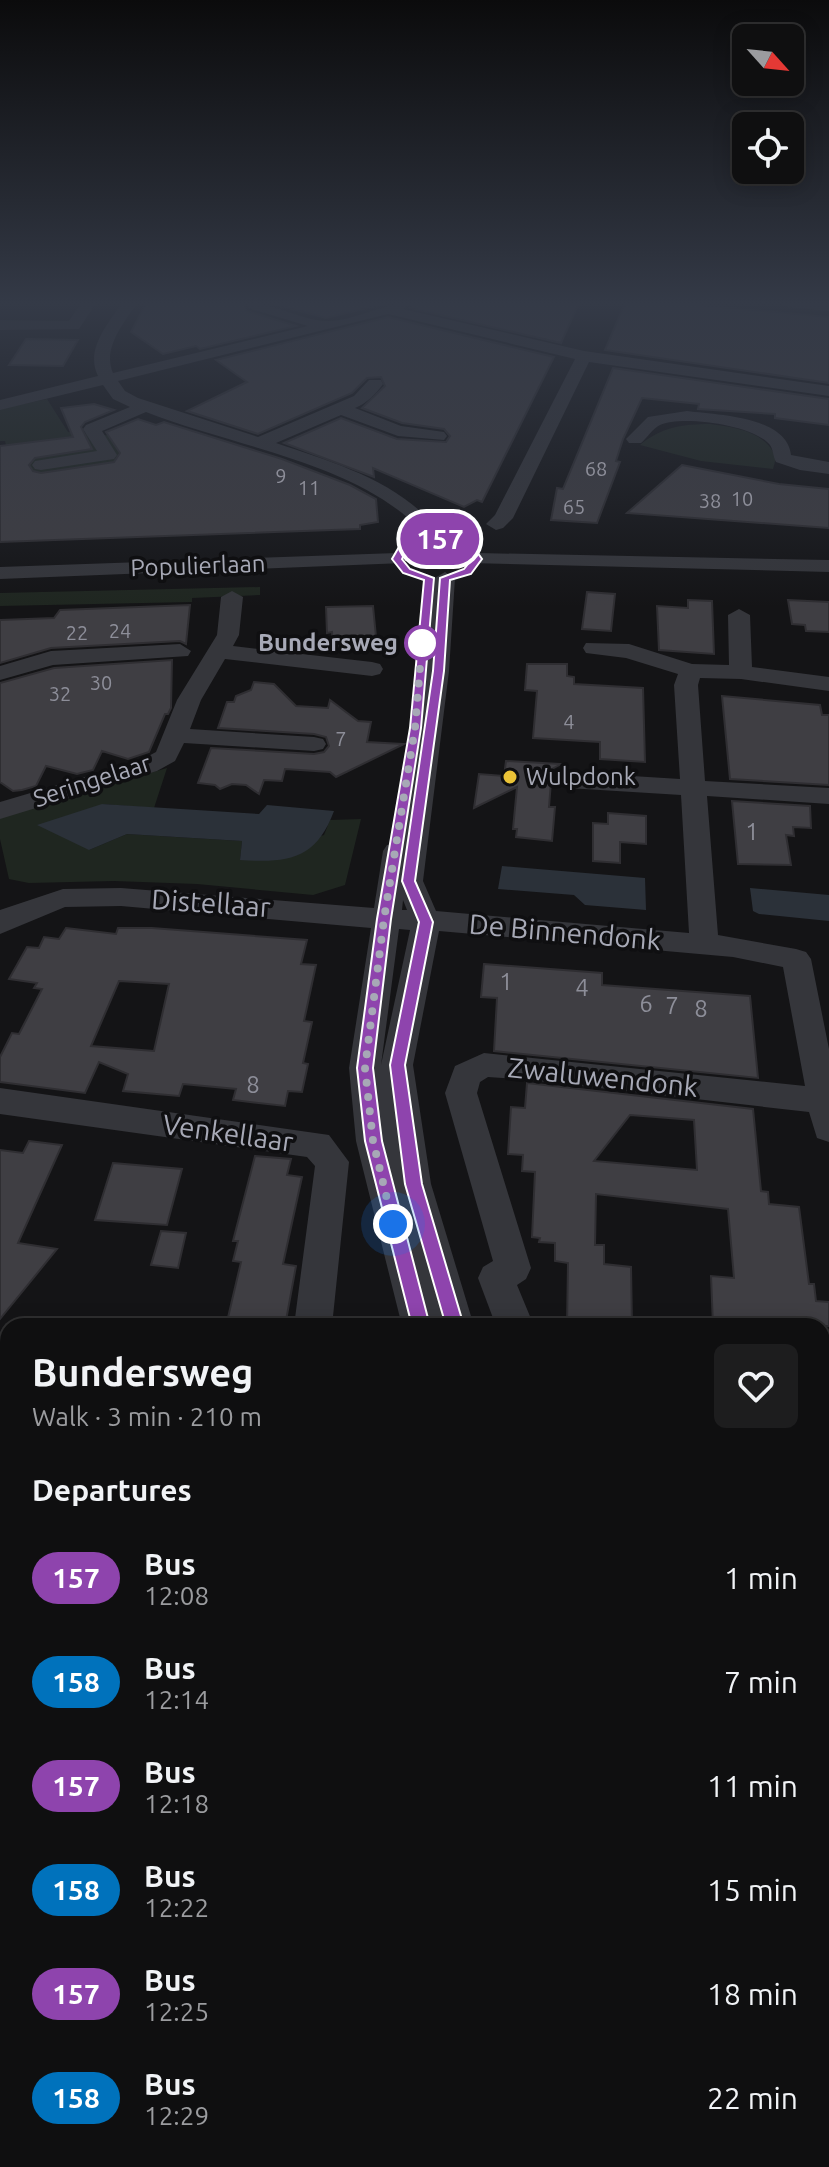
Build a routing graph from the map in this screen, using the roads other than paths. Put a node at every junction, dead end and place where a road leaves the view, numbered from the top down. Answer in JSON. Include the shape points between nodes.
{"nodes":[{"id":1,"x":141,"y":404,"type":"edge"},
{"id":2,"x":352,"y":404,"type":"edge"},
{"id":3,"x":560,"y":404,"type":"edge"},
{"id":4,"x":146,"y":406,"type":"junction"},
{"id":5,"x":342,"y":409,"type":"junction"},
{"id":6,"x":438,"y":436,"type":"dead end"},
{"id":7,"x":635,"y":439,"type":"dead end"},
{"id":8,"x":258,"y":444,"type":"junction"},
{"id":9,"x":41,"y":465,"type":"dead end"},
{"id":10,"x":829,"y":468,"type":"edge"},
{"id":11,"x":496,"y":524,"type":"dead end"},
{"id":12,"x":435,"y":539,"type":"junction"},
{"id":13,"x":370,"y":545,"type":"dead end"},
{"id":14,"x":0,"y":557,"type":"edge"},
{"id":15,"x":397,"y":559,"type":"junction"},
{"id":16,"x":477,"y":559,"type":"junction"},
{"id":17,"x":829,"y":566,"type":"edge"},
{"id":18,"x":773,"y":567,"type":"junction"},
{"id":19,"x":0,"y":573,"type":"edge"},
{"id":20,"x":430,"y":577,"type":"junction"},
{"id":21,"x":829,"y":578,"type":"edge"},
{"id":22,"x":232,"y":597,"type":"dead end"},
{"id":23,"x":739,"y":615,"type":"dead end"},
{"id":24,"x":594,"y":648,"type":"dead end"},
{"id":25,"x":180,"y":651,"type":"dead end"},
{"id":26,"x":218,"y":651,"type":"junction"},
{"id":27,"x":372,"y":669,"type":"dead end"},
{"id":28,"x":690,"y":671,"type":"junction"},
{"id":29,"x":741,"y":672,"type":"junction"},
{"id":30,"x":0,"y":673,"type":"edge"},
{"id":31,"x":829,"y":684,"type":"edge"},
{"id":32,"x":176,"y":735,"type":"junction"},
{"id":33,"x":314,"y":744,"type":"dead end"},
{"id":34,"x":568,"y":781,"type":"dead end"},
{"id":35,"x":691,"y":786,"type":"junction"},
{"id":36,"x":829,"y":796,"type":"edge"},
{"id":37,"x":0,"y":811,"type":"edge"},
{"id":38,"x":2,"y":916,"type":"edge"},
{"id":39,"x":384,"y":919,"type":"junction"},
{"id":40,"x":426,"y":922,"type":"junction"},
{"id":41,"x":704,"y":945,"type":"junction"},
{"id":42,"x":820,"y":1037,"type":"edge"},
{"id":43,"x":0,"y":1101,"type":"edge"},
{"id":44,"x":826,"y":1115,"type":"edge"},
{"id":45,"x":314,"y":1318,"type":"edge"},
{"id":46,"x":419,"y":1318,"type":"edge"},
{"id":47,"x":453,"y":1318,"type":"edge"},
{"id":48,"x":512,"y":1318,"type":"edge"}],
"edges":[{"from":1,"to":4,"type":"street"},
{"from":2,"to":5,"type":"street"},
{"from":3,"to":11,"type":"street"},
{"from":4,"to":8,"type":"street"},
{"from":4,"to":9,"type":"street","via":[[92,429],[108,455]]},
{"from":5,"to":6,"type":"street","via":[[398,431]]},
{"from":5,"to":8,"type":"street"},
{"from":7,"to":10,"type":"street","via":[[663,418],[718,418],[763,430],[781,445],[782,458]]},
{"from":8,"to":12,"type":"street","via":[[330,468],[397,500],[420,516]]},
{"from":12,"to":15,"type":"street","via":[[403,547]]},
{"from":12,"to":16,"type":"street","via":[[469,547]]},
{"from":13,"to":14,"type":"street","name":"Populierlaan"},
{"from":15,"to":19,"type":"street","name":"Populierlaan"},
{"from":15,"to":20,"type":"street","via":[[400,566]]},
{"from":16,"to":18,"type":"street"},
{"from":16,"to":20,"type":"street","via":[[468,571]]},
{"from":17,"to":18,"type":"street"},
{"from":18,"to":21,"type":"street"},
{"from":20,"to":39,"type":"street","via":[[415,728]]},
{"from":20,"to":40,"type":"street","via":[[438,671],[409,881]]},
{"from":22,"to":26,"type":"street","via":[[228,635]]},
{"from":23,"to":29,"type":"street"},
{"from":24,"to":28,"type":"street","via":[[629,651]]},
{"from":25,"to":30,"type":"street","via":[[51,658]]},
{"from":26,"to":27,"type":"street"},
{"from":26,"to":32,"type":"street","via":[[189,700]]},
{"from":28,"to":29,"type":"street"},
{"from":28,"to":35,"type":"street","name":"De Binnendonk","via":[[686,685]]},
{"from":29,"to":31,"type":"street"},
{"from":32,"to":33,"type":"street","name":"Seringelaar"},
{"from":32,"to":37,"type":"street","name":"Seringelaar","via":[[166,756],[148,766]]},
{"from":34,"to":35,"type":"street"},
{"from":35,"to":36,"type":"street"},
{"from":35,"to":41,"type":"street","name":"De Binnendonk"},
{"from":38,"to":39,"type":"street","name":"Distellaar","via":[[63,898],[121,897]]},
{"from":39,"to":40,"type":"street","name":"Distellaar"},
{"from":39,"to":46,"type":"street","via":[[365,1068],[373,1141]]},
{"from":40,"to":41,"type":"street","name":"De Binnendonk"},
{"from":40,"to":47,"type":"street","via":[[397,1065],[414,1184]]},
{"from":41,"to":42,"type":"street","name":"De Binnendonk","via":[[796,959]]},
{"from":42,"to":44,"type":"street","name":"De Binnendonk"},
{"from":43,"to":45,"type":"street","name":"Venkellaar","via":[[317,1145],[332,1162]]},
{"from":44,"to":48,"type":"street","name":"Zwaluwendonk","via":[[529,1068],[484,1065],[466,1075],[461,1093],[513,1268],[496,1278]]}]}
